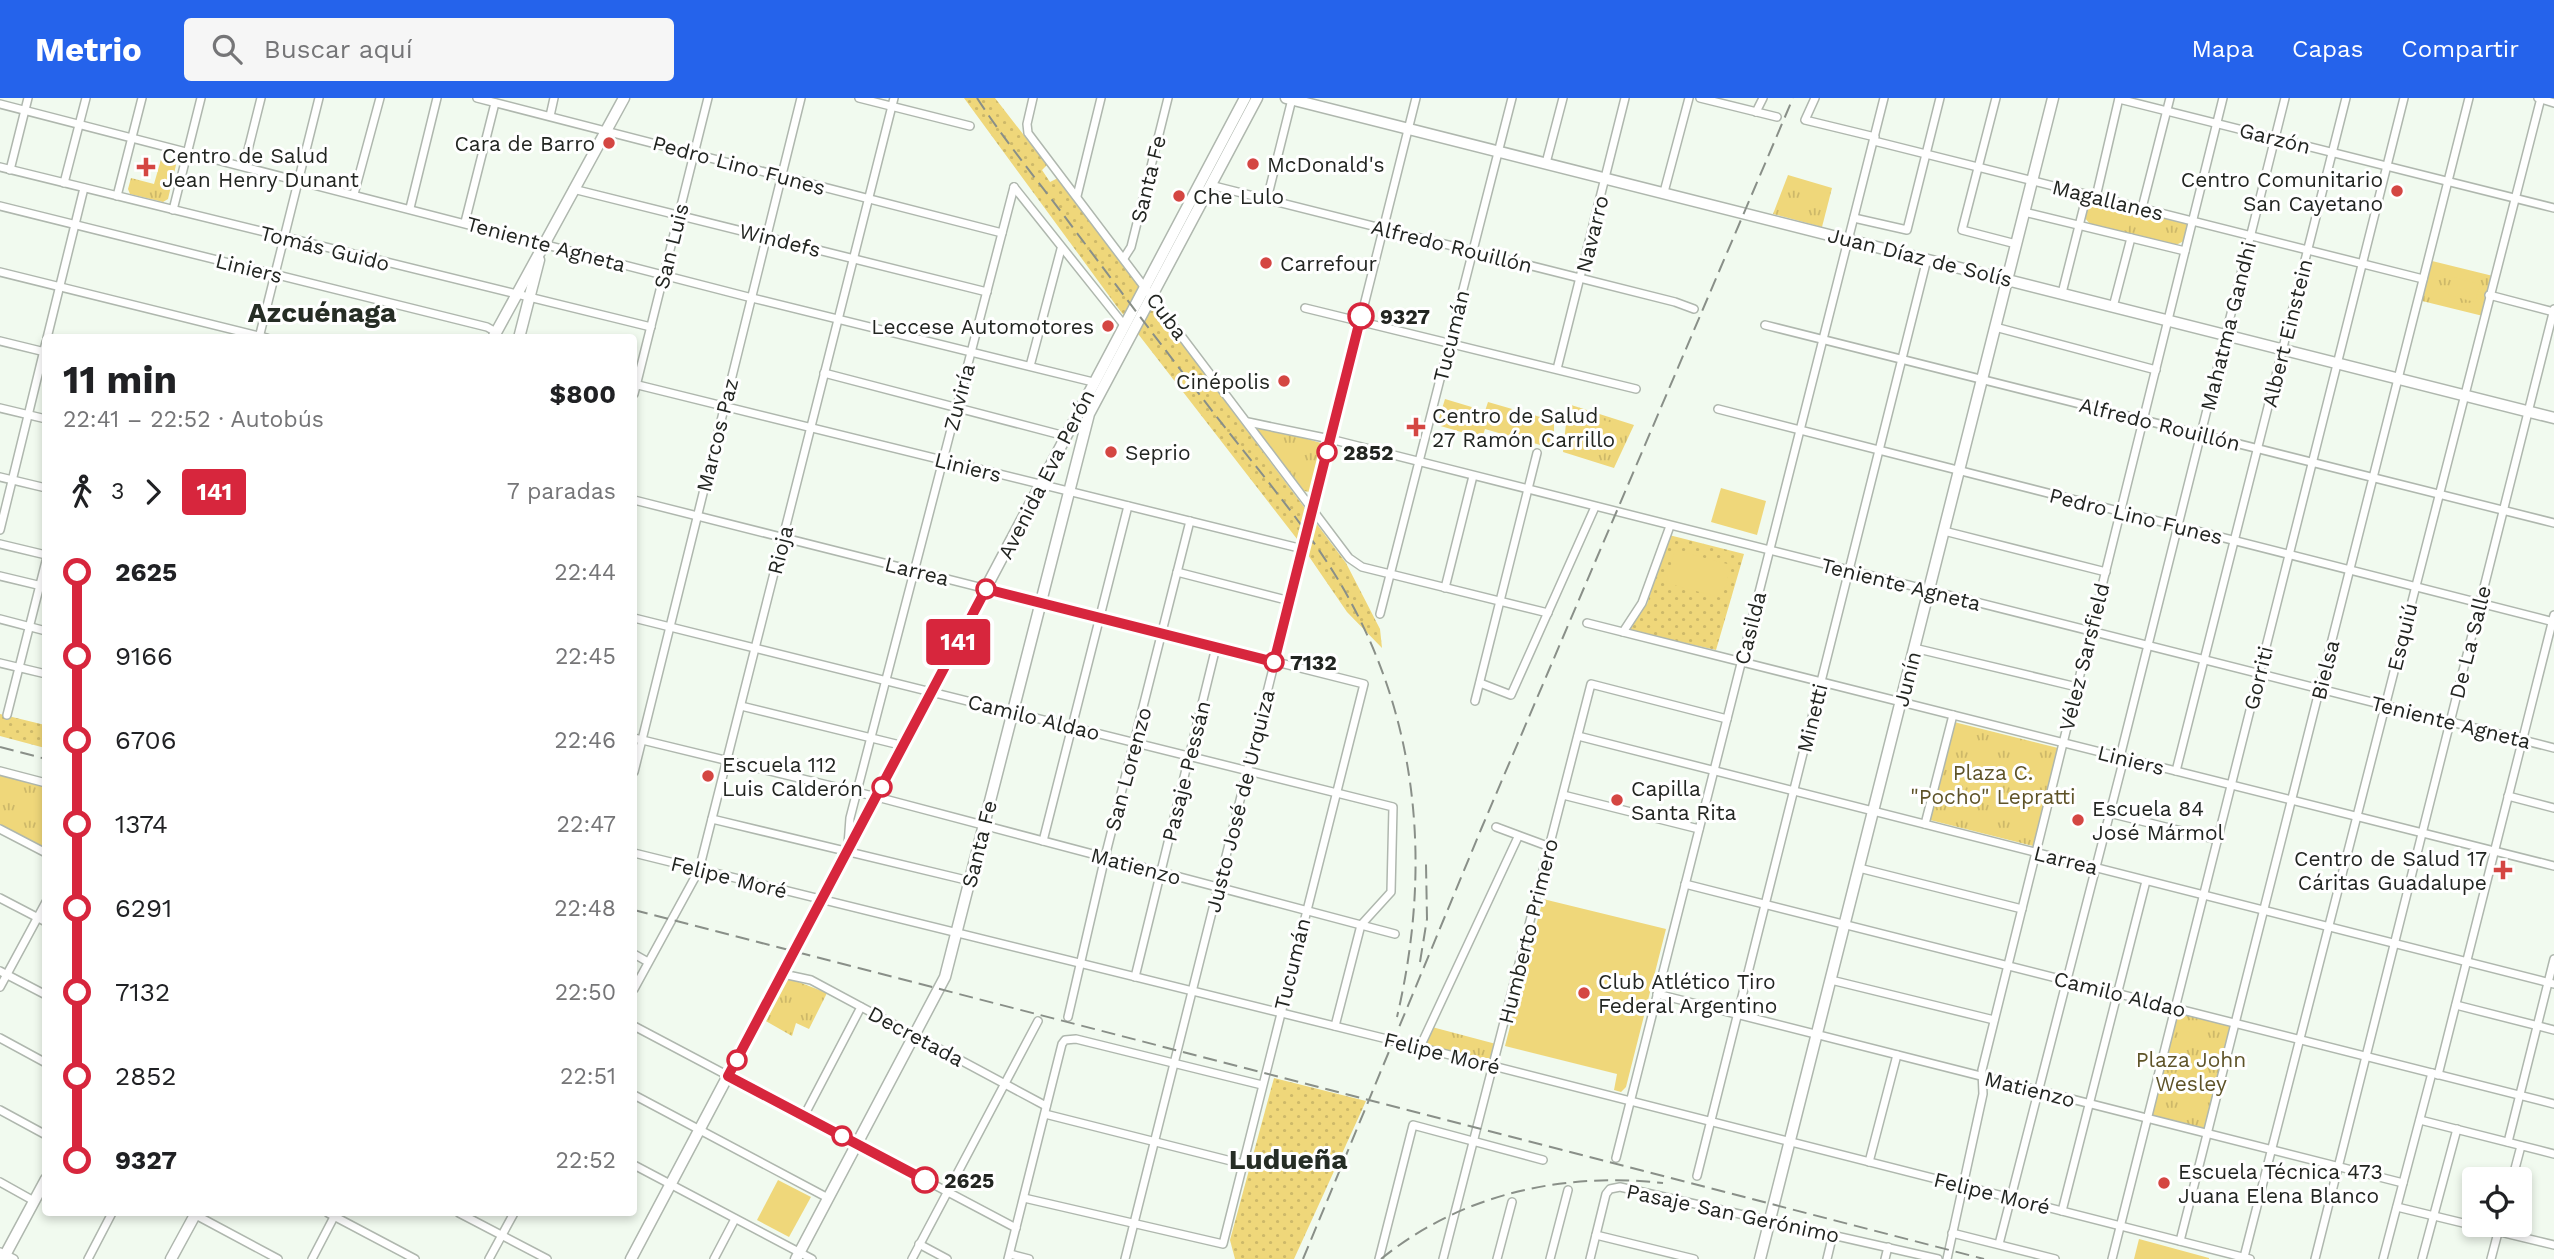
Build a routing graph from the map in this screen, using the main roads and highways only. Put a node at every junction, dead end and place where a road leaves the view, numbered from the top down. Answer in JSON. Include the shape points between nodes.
{"nodes":[{"id":1,"x":624,"y":98,"type":"edge"},
{"id":2,"x":1245,"y":98,"type":"edge"},
{"id":3,"x":1258,"y":98,"type":"edge"},
{"id":4,"x":2053,"y":98,"type":"edge"},
{"id":5,"x":1289,"y":99,"type":"edge"},
{"id":6,"x":544,"y":242,"type":"junction"},
{"id":7,"x":2007,"y":279,"type":"junction"},
{"id":8,"x":1148,"y":290,"type":"junction"},
{"id":9,"x":496,"y":334,"type":"edge"},
{"id":10,"x":520,"y":334,"type":"edge"},
{"id":11,"x":1094,"y":403,"type":"joint"},
{"id":12,"x":2554,"y":418,"type":"edge"},
{"id":13,"x":42,"y":1186,"type":"edge"},
{"id":14,"x":192,"y":1216,"type":"edge"},
{"id":15,"x":5,"y":1256,"type":"edge"},
{"id":16,"x":798,"y":1256,"type":"edge"},
{"id":17,"x":171,"y":1259,"type":"edge"},
{"id":18,"x":631,"y":1259,"type":"edge"},
{"id":19,"x":1760,"y":1259,"type":"edge"}],
"edges":[{"from":1,"to":6,"type":"main road"},
{"from":2,"to":8,"type":"main road","name":"Avenida Eva Perón"},
{"from":3,"to":8,"type":"main road","name":"Avenida Eva Perón"},
{"from":4,"to":7,"type":"main road","name":"Junín"},
{"from":5,"to":7,"type":"main road","name":"Juan Díaz de Solís"},
{"from":6,"to":9,"type":"main road"},
{"from":6,"to":10,"type":"main road"},
{"from":7,"to":12,"type":"main road","name":"Juan Díaz de Solís"},
{"from":7,"to":19,"type":"main road","name":"Junín"},
{"from":8,"to":11,"type":"main road","name":"Avenida Eva Perón"},
{"from":8,"to":18,"type":"main road","name":"Avenida Eva Perón","via":[[1093,382]]},
{"from":11,"to":16,"type":"main road","name":"Santa Fe","via":[[945,977]]},
{"from":13,"to":15,"type":"main road"},
{"from":14,"to":17,"type":"main road"}]}
